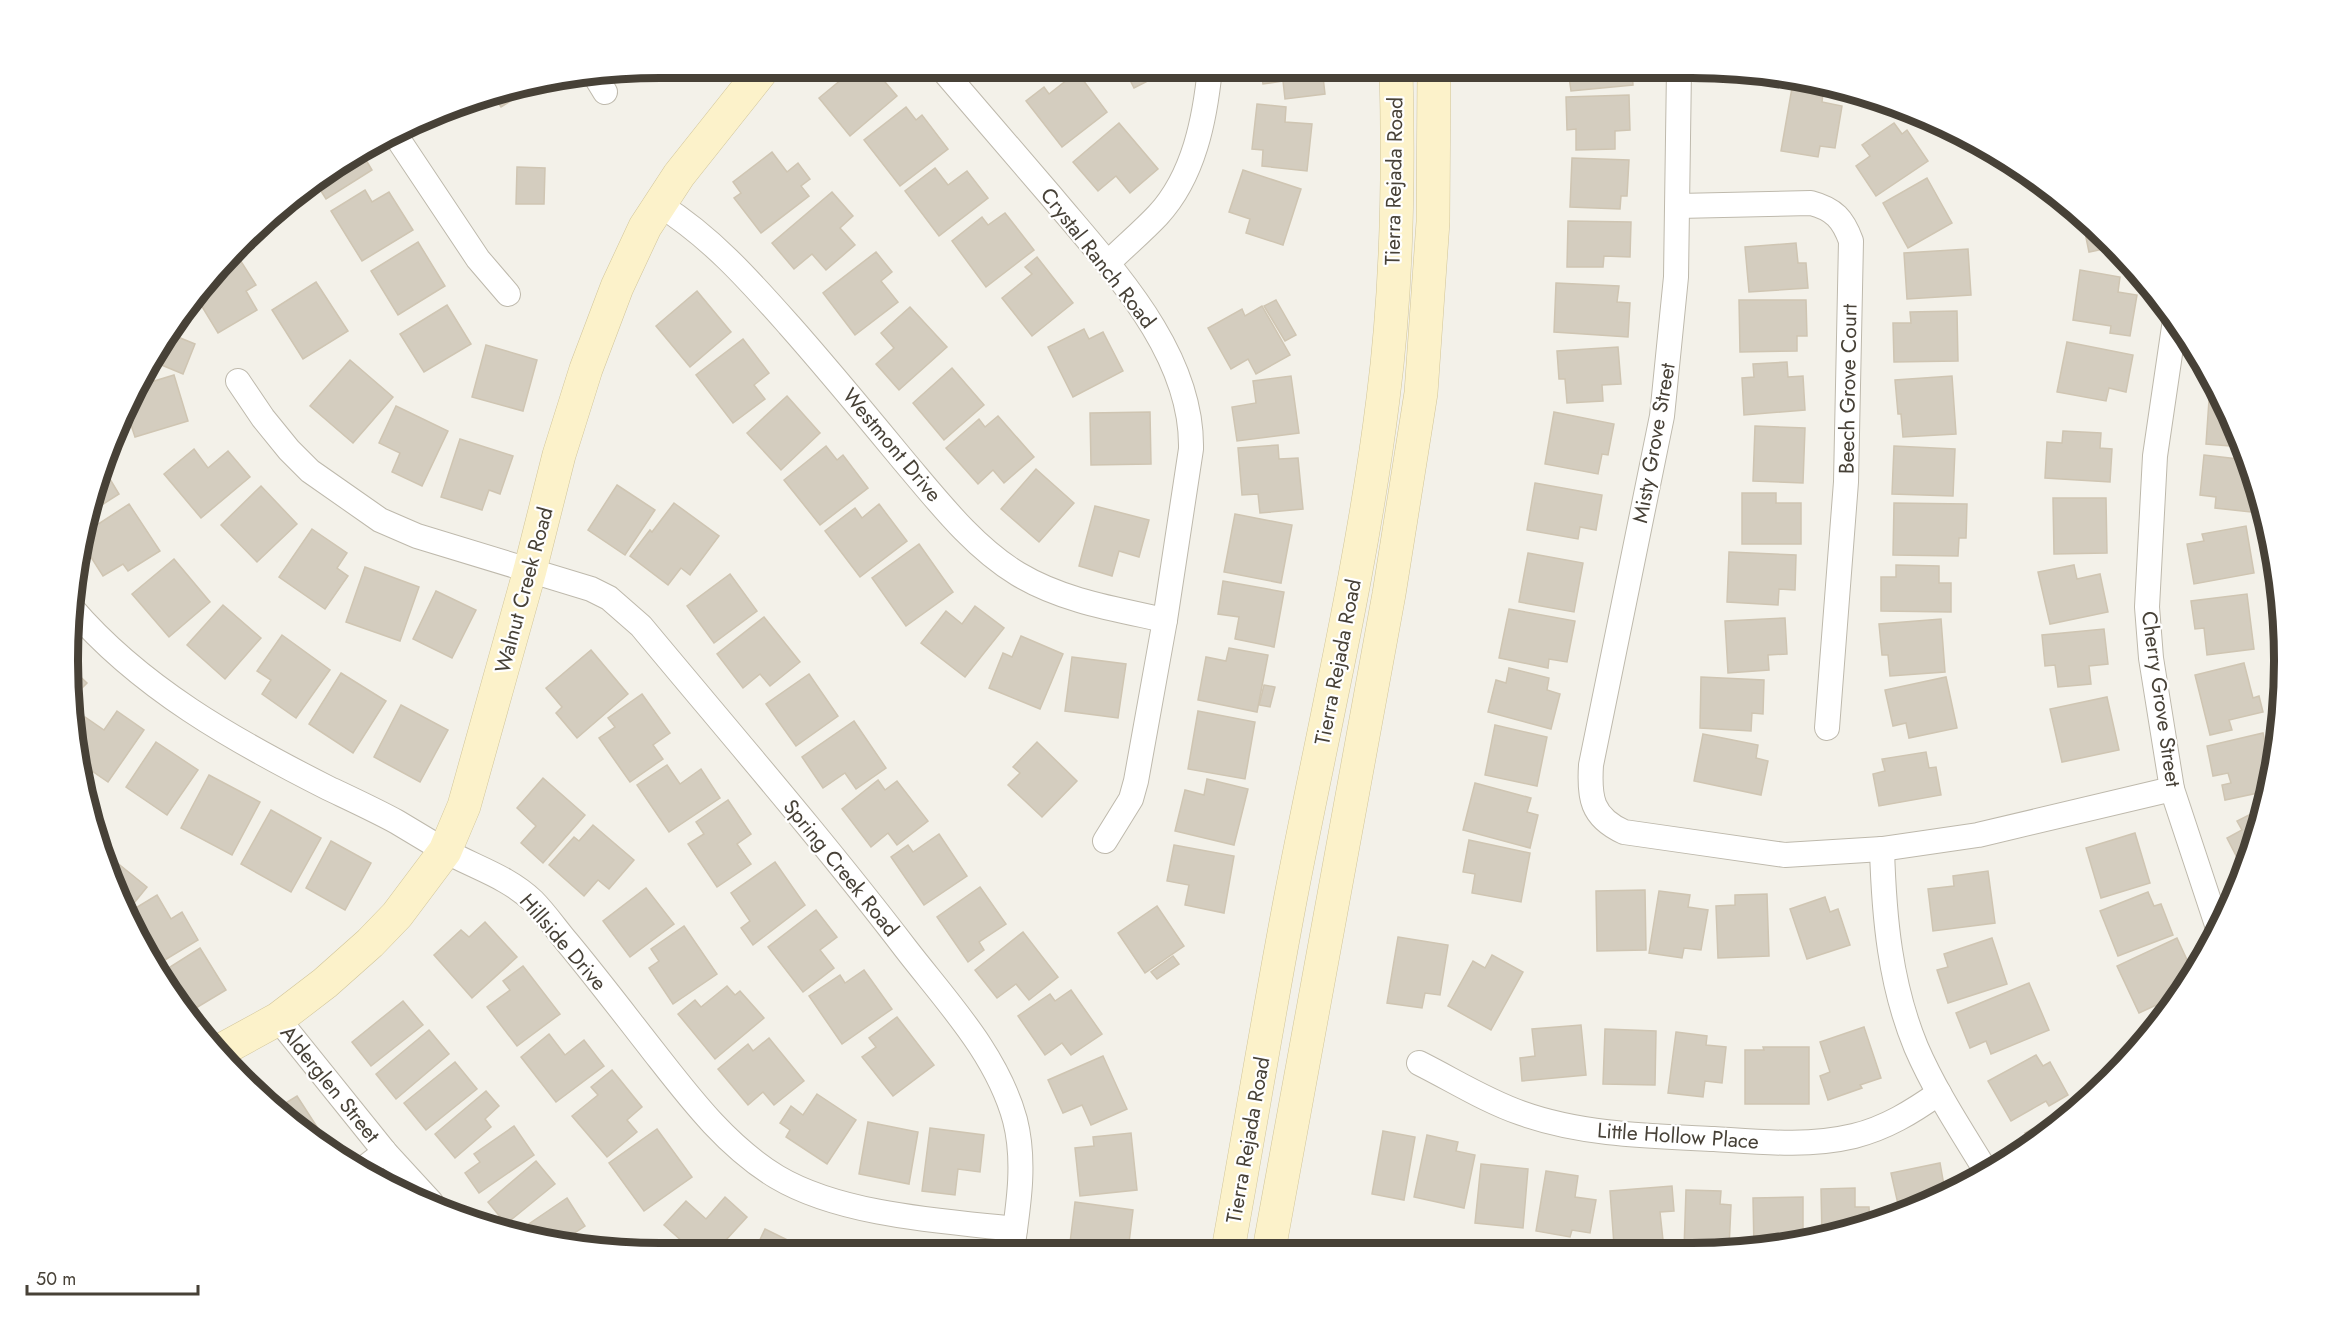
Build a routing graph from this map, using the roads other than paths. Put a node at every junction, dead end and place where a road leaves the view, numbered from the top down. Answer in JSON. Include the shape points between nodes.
{"nodes":[{"id":1,"x":756,"y":78,"type":"edge"},
{"id":2,"x":950,"y":78,"type":"edge"},
{"id":3,"x":1209,"y":78,"type":"edge"},
{"id":4,"x":1395,"y":78,"type":"edge"},
{"id":5,"x":1434,"y":78,"type":"edge"},
{"id":6,"x":1679,"y":78,"type":"edge"},
{"id":7,"x":398,"y":140,"type":"edge"},
{"id":8,"x":660,"y":205,"type":"junction"},
{"id":9,"x":1678,"y":206,"type":"junction"},
{"id":10,"x":1108,"y":263,"type":"junction"},
{"id":11,"x":508,"y":294,"type":"dead end"},
{"id":12,"x":2173,"y":333,"type":"edge"},
{"id":13,"x":238,"y":381,"type":"dead end"},
{"id":14,"x":530,"y":570,"type":"junction"},
{"id":15,"x":80,"y":616,"type":"edge"},
{"id":16,"x":1165,"y":620,"type":"junction"},
{"id":17,"x":1827,"y":728,"type":"dead end"},
{"id":18,"x":2172,"y":789,"type":"junction"},
{"id":19,"x":1105,"y":841,"type":"dead end"},
{"id":20,"x":1882,"y":849,"type":"junction"},
{"id":21,"x":445,"y":851,"type":"junction"},
{"id":22,"x":2214,"y":917,"type":"edge"},
{"id":23,"x":278,"y":1019,"type":"junction"},
{"id":24,"x":226,"y":1048,"type":"edge"},
{"id":25,"x":1419,"y":1063,"type":"dead end"},
{"id":26,"x":1939,"y":1093,"type":"junction"},
{"id":27,"x":385,"y":1152,"type":"junction"},
{"id":28,"x":368,"y":1165,"type":"edge"},
{"id":29,"x":1983,"y":1165,"type":"edge"},
{"id":30,"x":420,"y":1191,"type":"edge"},
{"id":31,"x":1014,"y":1240,"type":"edge"},
{"id":32,"x":1229,"y":1243,"type":"edge"},
{"id":33,"x":1270,"y":1243,"type":"edge"}],
"edges":[{"from":1,"to":8,"type":"main road","name":"Walnut Creek Road"},
{"from":2,"to":10,"type":"street","name":"Crystal Ranch Road"},
{"from":3,"to":10,"type":"street","via":[[1205,110],[1183,179],[1159,214]]},
{"from":4,"to":32,"type":"main road","name":"Tierra Rejada Road","via":[[1398,140],[1384,397],[1352,600],[1290,901]]},
{"from":5,"to":33,"type":"main road","name":"Tierra Rejada Road","via":[[1433,222],[1421,393],[1389,594]]},
{"from":6,"to":9,"type":"street","name":"Misty Grove Street"},
{"from":7,"to":11,"type":"street","via":[[478,259]]},
{"from":8,"to":14,"type":"main road","name":"Walnut Creek Road","via":[[645,227],[617,287],[586,369]]},
{"from":8,"to":16,"type":"street","name":"Westmont Drive","via":[[706,238],[744,274],[925,486],[999,560],[1018,574],[1064,595]]},
{"from":9,"to":17,"type":"street","name":"Beech Grove Court","via":[[1811,203],[1841,219],[1851,241],[1846,482]]},
{"from":9,"to":20,"type":"street","name":"Misty Grove Street","via":[[1672,330],[1662,416],[1591,765],[1593,803],[1615,828],[1672,840],[1785,855]]},
{"from":10,"to":16,"type":"street","name":"Crystal Ranch Road","via":[[1168,353],[1186,400],[1191,429]]},
{"from":12,"to":18,"type":"street","name":"Cherry Grove Street","via":[[2156,456],[2147,607]]},
{"from":13,"to":14,"type":"street","name":"Spring Creek Road","via":[[276,434],[310,471],[380,520],[417,536]]},
{"from":14,"to":21,"type":"main road","name":"Walnut Creek Road","via":[[464,806]]},
{"from":14,"to":31,"type":"street","name":"Spring Creek Road","via":[[591,589],[616,603],[641,626],[849,874],[975,1038],[997,1074],[1020,1147]]},
{"from":15,"to":21,"type":"street","name":"Hillside Drive","via":[[117,654],[202,718]]},
{"from":16,"to":19,"type":"street","via":[[1136,781],[1127,807]]},
{"from":18,"to":20,"type":"street","via":[[1978,835]]},
{"from":18,"to":22,"type":"street","name":"Cherry Grove Street"},
{"from":20,"to":26,"type":"street","via":[[1886,929],[1894,980],[1910,1031]]},
{"from":21,"to":23,"type":"main road","name":"Walnut Creek Road","via":[[397,915],[370,943]]},
{"from":21,"to":31,"type":"street","name":"Hillside Drive","via":[[497,875],[532,901],[709,1120],[747,1156],[808,1193],[835,1202]]},
{"from":23,"to":24,"type":"main road","name":"Walnut Creek Road"},
{"from":23,"to":27,"type":"street","name":"Alderglen Street"},
{"from":25,"to":26,"type":"street","name":"Little Hollow Place","via":[[1520,1113],[1558,1125],[1645,1135],[1811,1143],[1854,1136],[1889,1124]]},
{"from":26,"to":29,"type":"street"},
{"from":27,"to":28,"type":"street"},
{"from":27,"to":30,"type":"street","name":"Alderglen Street"}]}
